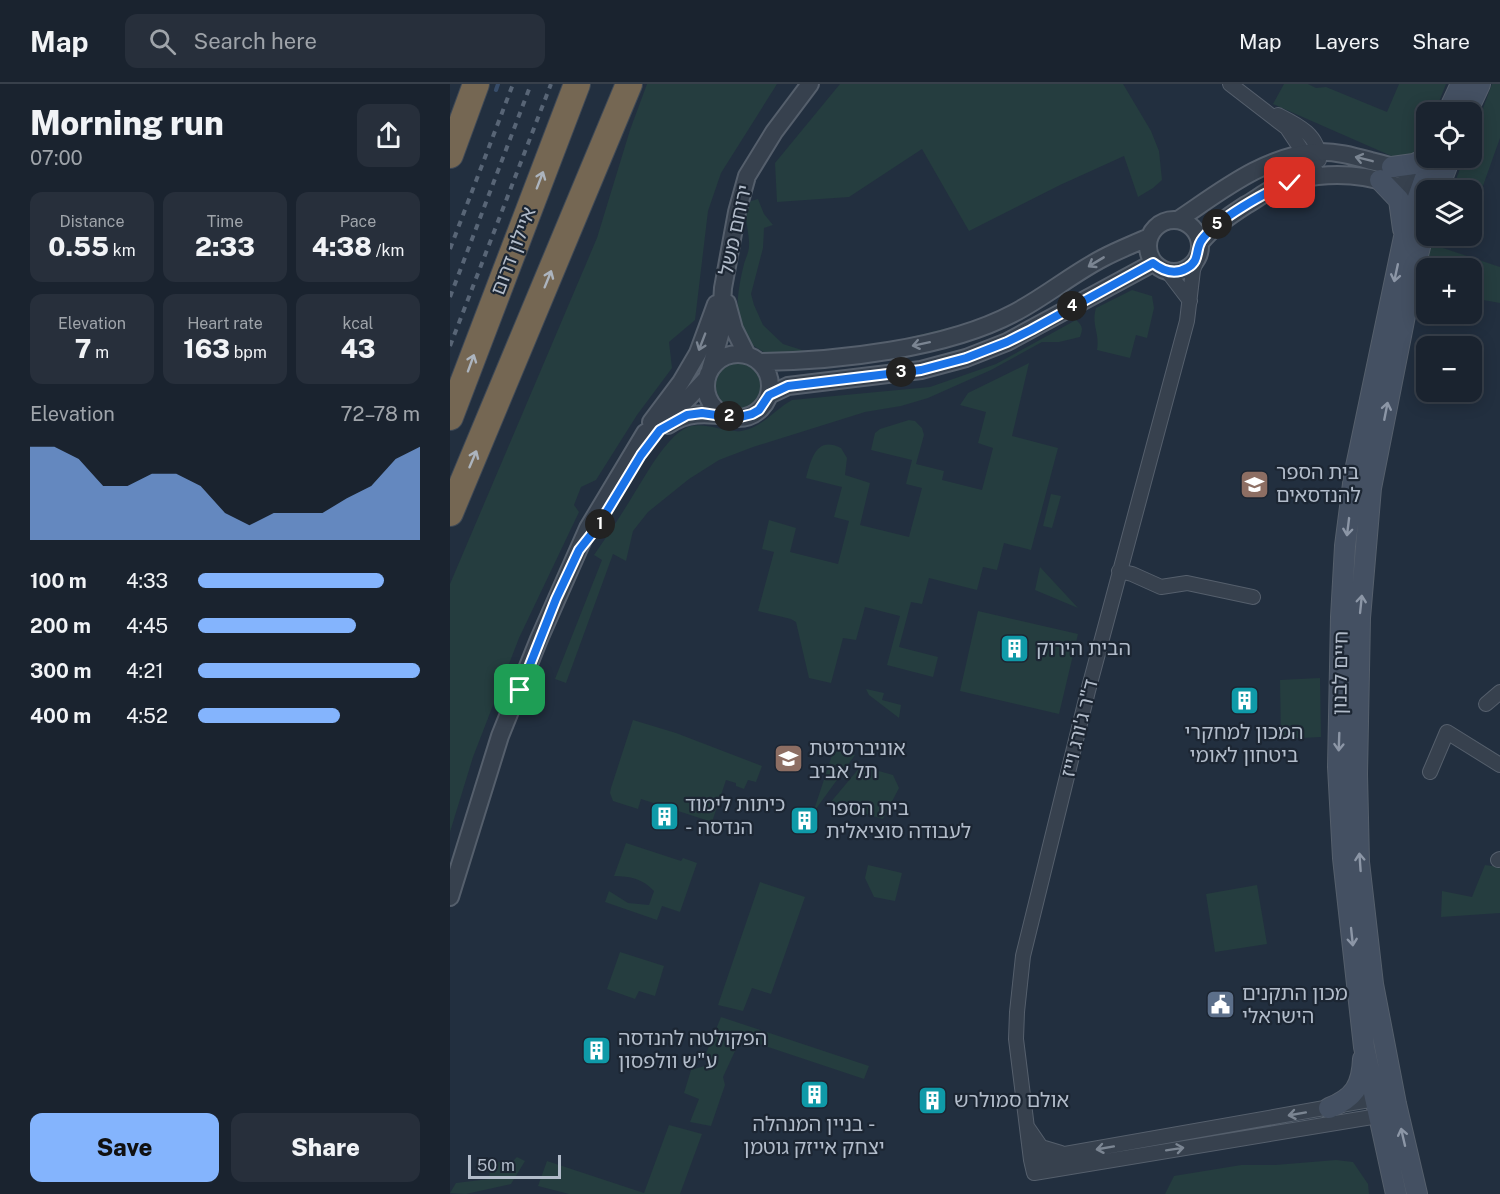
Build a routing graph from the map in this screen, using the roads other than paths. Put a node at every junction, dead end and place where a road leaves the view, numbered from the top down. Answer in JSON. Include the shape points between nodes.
{"nodes":[{"id":1,"x":476,"y":84,"type":"edge"},
{"id":2,"x":577,"y":84,"type":"edge"},
{"id":3,"x":629,"y":84,"type":"edge"},
{"id":4,"x":810,"y":84,"type":"edge"},
{"id":5,"x":1230,"y":84,"type":"edge"},
{"id":6,"x":1461,"y":84,"type":"edge"},
{"id":7,"x":1480,"y":84,"type":"edge"},
{"id":8,"x":1453,"y":102,"type":"edge"},
{"id":9,"x":1472,"y":102,"type":"edge"},
{"id":10,"x":1311,"y":153,"type":"junction"},
{"id":11,"x":450,"y":155,"type":"edge"},
{"id":12,"x":1416,"y":163,"type":"edge"},
{"id":13,"x":1386,"y":173,"type":"junction"},
{"id":14,"x":1319,"y":176,"type":"junction"},
{"id":15,"x":1416,"y":184,"type":"edge"},
{"id":16,"x":1416,"y":213,"type":"edge"},
{"id":17,"x":1178,"y":220,"type":"junction"},
{"id":18,"x":1149,"y":237,"type":"junction"},
{"id":19,"x":1404,"y":237,"type":"junction"},
{"id":20,"x":1420,"y":246,"type":"edge"},
{"id":21,"x":1198,"y":251,"type":"junction"},
{"id":22,"x":1153,"y":263,"type":"junction"},
{"id":23,"x":1168,"y":272,"type":"junction"},
{"id":24,"x":723,"y":288,"type":"junction"},
{"id":25,"x":1190,"y":302,"type":"junction"},
{"id":26,"x":754,"y":358,"type":"junction"},
{"id":27,"x":708,"y":374,"type":"junction"},
{"id":28,"x":769,"y":395,"type":"junction"},
{"id":29,"x":728,"y":416,"type":"junction"},
{"id":30,"x":450,"y":417,"type":"edge"},
{"id":31,"x":645,"y":433,"type":"junction"},
{"id":32,"x":450,"y":513,"type":"edge"},
{"id":33,"x":579,"y":550,"type":"junction"},
{"id":34,"x":1119,"y":571,"type":"junction"},
{"id":35,"x":1253,"y":597,"type":"dead end"},
{"id":36,"x":1500,"y":692,"type":"edge"},
{"id":37,"x":1486,"y":704,"type":"dead end"},
{"id":38,"x":1500,"y":765,"type":"edge"},
{"id":39,"x":1430,"y":772,"type":"dead end"},
{"id":40,"x":450,"y":897,"type":"edge"},
{"id":41,"x":1364,"y":1047,"type":"junction"},
{"id":42,"x":1396,"y":1104,"type":"junction"},
{"id":43,"x":1329,"y":1108,"type":"junction"},
{"id":44,"x":1376,"y":1108,"type":"junction"},
{"id":45,"x":1025,"y":1121,"type":"junction"},
{"id":46,"x":1075,"y":1153,"type":"junction"},
{"id":47,"x":1033,"y":1167,"type":"junction"},
{"id":48,"x":1396,"y":1194,"type":"edge"},
{"id":49,"x":1416,"y":1194,"type":"edge"}],
"edges":[{"from":1,"to":11,"type":"highway"},
{"from":30,"to":2,"type":"highway","name":"איילון דרום","one_way":true},
{"from":32,"to":3,"type":"highway","one_way":true},
{"from":4,"to":24,"type":"street","name":"ירוחם משל","via":[[747,176]]},
{"from":5,"to":10,"type":"street","via":[[1255,104],[1305,130],[1311,136]]},
{"from":6,"to":8,"type":"main road"},
{"from":7,"to":9,"type":"main road"},
{"from":13,"to":10,"type":"street","one_way":true,"via":[[1346,154]]},
{"from":10,"to":14,"type":"street"},
{"from":10,"to":17,"type":"street","via":[[1236,181]]},
{"from":12,"to":13,"type":"main road"},
{"from":13,"to":14,"type":"street"},
{"from":13,"to":15,"type":"street"},
{"from":13,"to":19,"type":"main road","via":[[1399,200]]},
{"from":14,"to":21,"type":"street","via":[[1275,188],[1213,228]]},
{"from":16,"to":19,"type":"main road","name":"חיים לבנון"},
{"from":17,"to":18,"type":"street","via":[[1160,223]]},
{"from":17,"to":21,"type":"street","via":[[1193,228]]},
{"from":18,"to":22,"type":"street","via":[[1147,246]]},
{"from":18,"to":26,"type":"street","one_way":true,"via":[[1103,257],[1014,314],[961,334],[902,348],[816,360]]},
{"from":19,"to":41,"type":"main road","name":"חיים לבנון","one_way":true,"via":[[1354,476],[1341,617],[1338,767],[1342,847]]},
{"from":42,"to":20,"type":"main road","name":"חיים לבנון","one_way":true,"via":[[1373,984],[1359,862],[1360,618],[1371,488]]},
{"from":21,"to":23,"type":"street","via":[[1184,270]]},
{"from":21,"to":25,"type":"street","name":"ד\"ר ג'ורג וייז"},
{"from":22,"to":23,"type":"street"},
{"from":22,"to":28,"type":"street","via":[[1031,330],[966,358],[921,370],[788,386]]},
{"from":23,"to":25,"type":"street"},
{"from":24,"to":26,"type":"street","name":"ירוחם משל","via":[[734,329]]},
{"from":24,"to":27,"type":"street","name":"ירוחם משל","via":[[720,335]]},
{"from":24,"to":31,"type":"street","one_way":true,"via":[[698,353]]},
{"from":25,"to":34,"type":"street","name":"ד\"ר ג'ורג וייז"},
{"from":26,"to":27,"type":"street","via":[[739,353],[722,358]]},
{"from":26,"to":28,"type":"street","via":[[770,377]]},
{"from":27,"to":29,"type":"street","via":[[706,387],[712,405]]},
{"from":27,"to":31,"type":"street","via":[[692,395]]},
{"from":28,"to":29,"type":"street","via":[[752,414]]},
{"from":29,"to":33,"type":"street","via":[[687,415],[660,430]]},
{"from":31,"to":33,"type":"street"},
{"from":33,"to":40,"type":"street","via":[[500,736]]},
{"from":34,"to":35,"type":"street","via":[[1161,587],[1187,583]]},
{"from":34,"to":45,"type":"street","name":"ד\"ר ג'ורג וייז","via":[[1023,956],[1016,1029]]},
{"from":36,"to":37,"type":"street"},
{"from":38,"to":39,"type":"street","via":[[1447,732]]},
{"from":41,"to":43,"type":"main road","via":[[1361,1078],[1352,1096]]},
{"from":41,"to":44,"type":"main road","name":"חיים לבנון"},
{"from":42,"to":44,"type":"street"},
{"from":49,"to":42,"type":"main road","name":"חיים לבנון","one_way":true},
{"from":43,"to":44,"type":"street"},
{"from":43,"to":46,"type":"street","one_way":true},
{"from":47,"to":44,"type":"street","one_way":true},
{"from":44,"to":48,"type":"main road","name":"חיים לבנון"},
{"from":45,"to":46,"type":"street","via":[[1041,1147]]},
{"from":45,"to":47,"type":"street","name":"ד\"ר ג'ורג וייז"},
{"from":46,"to":47,"type":"street"}]}
